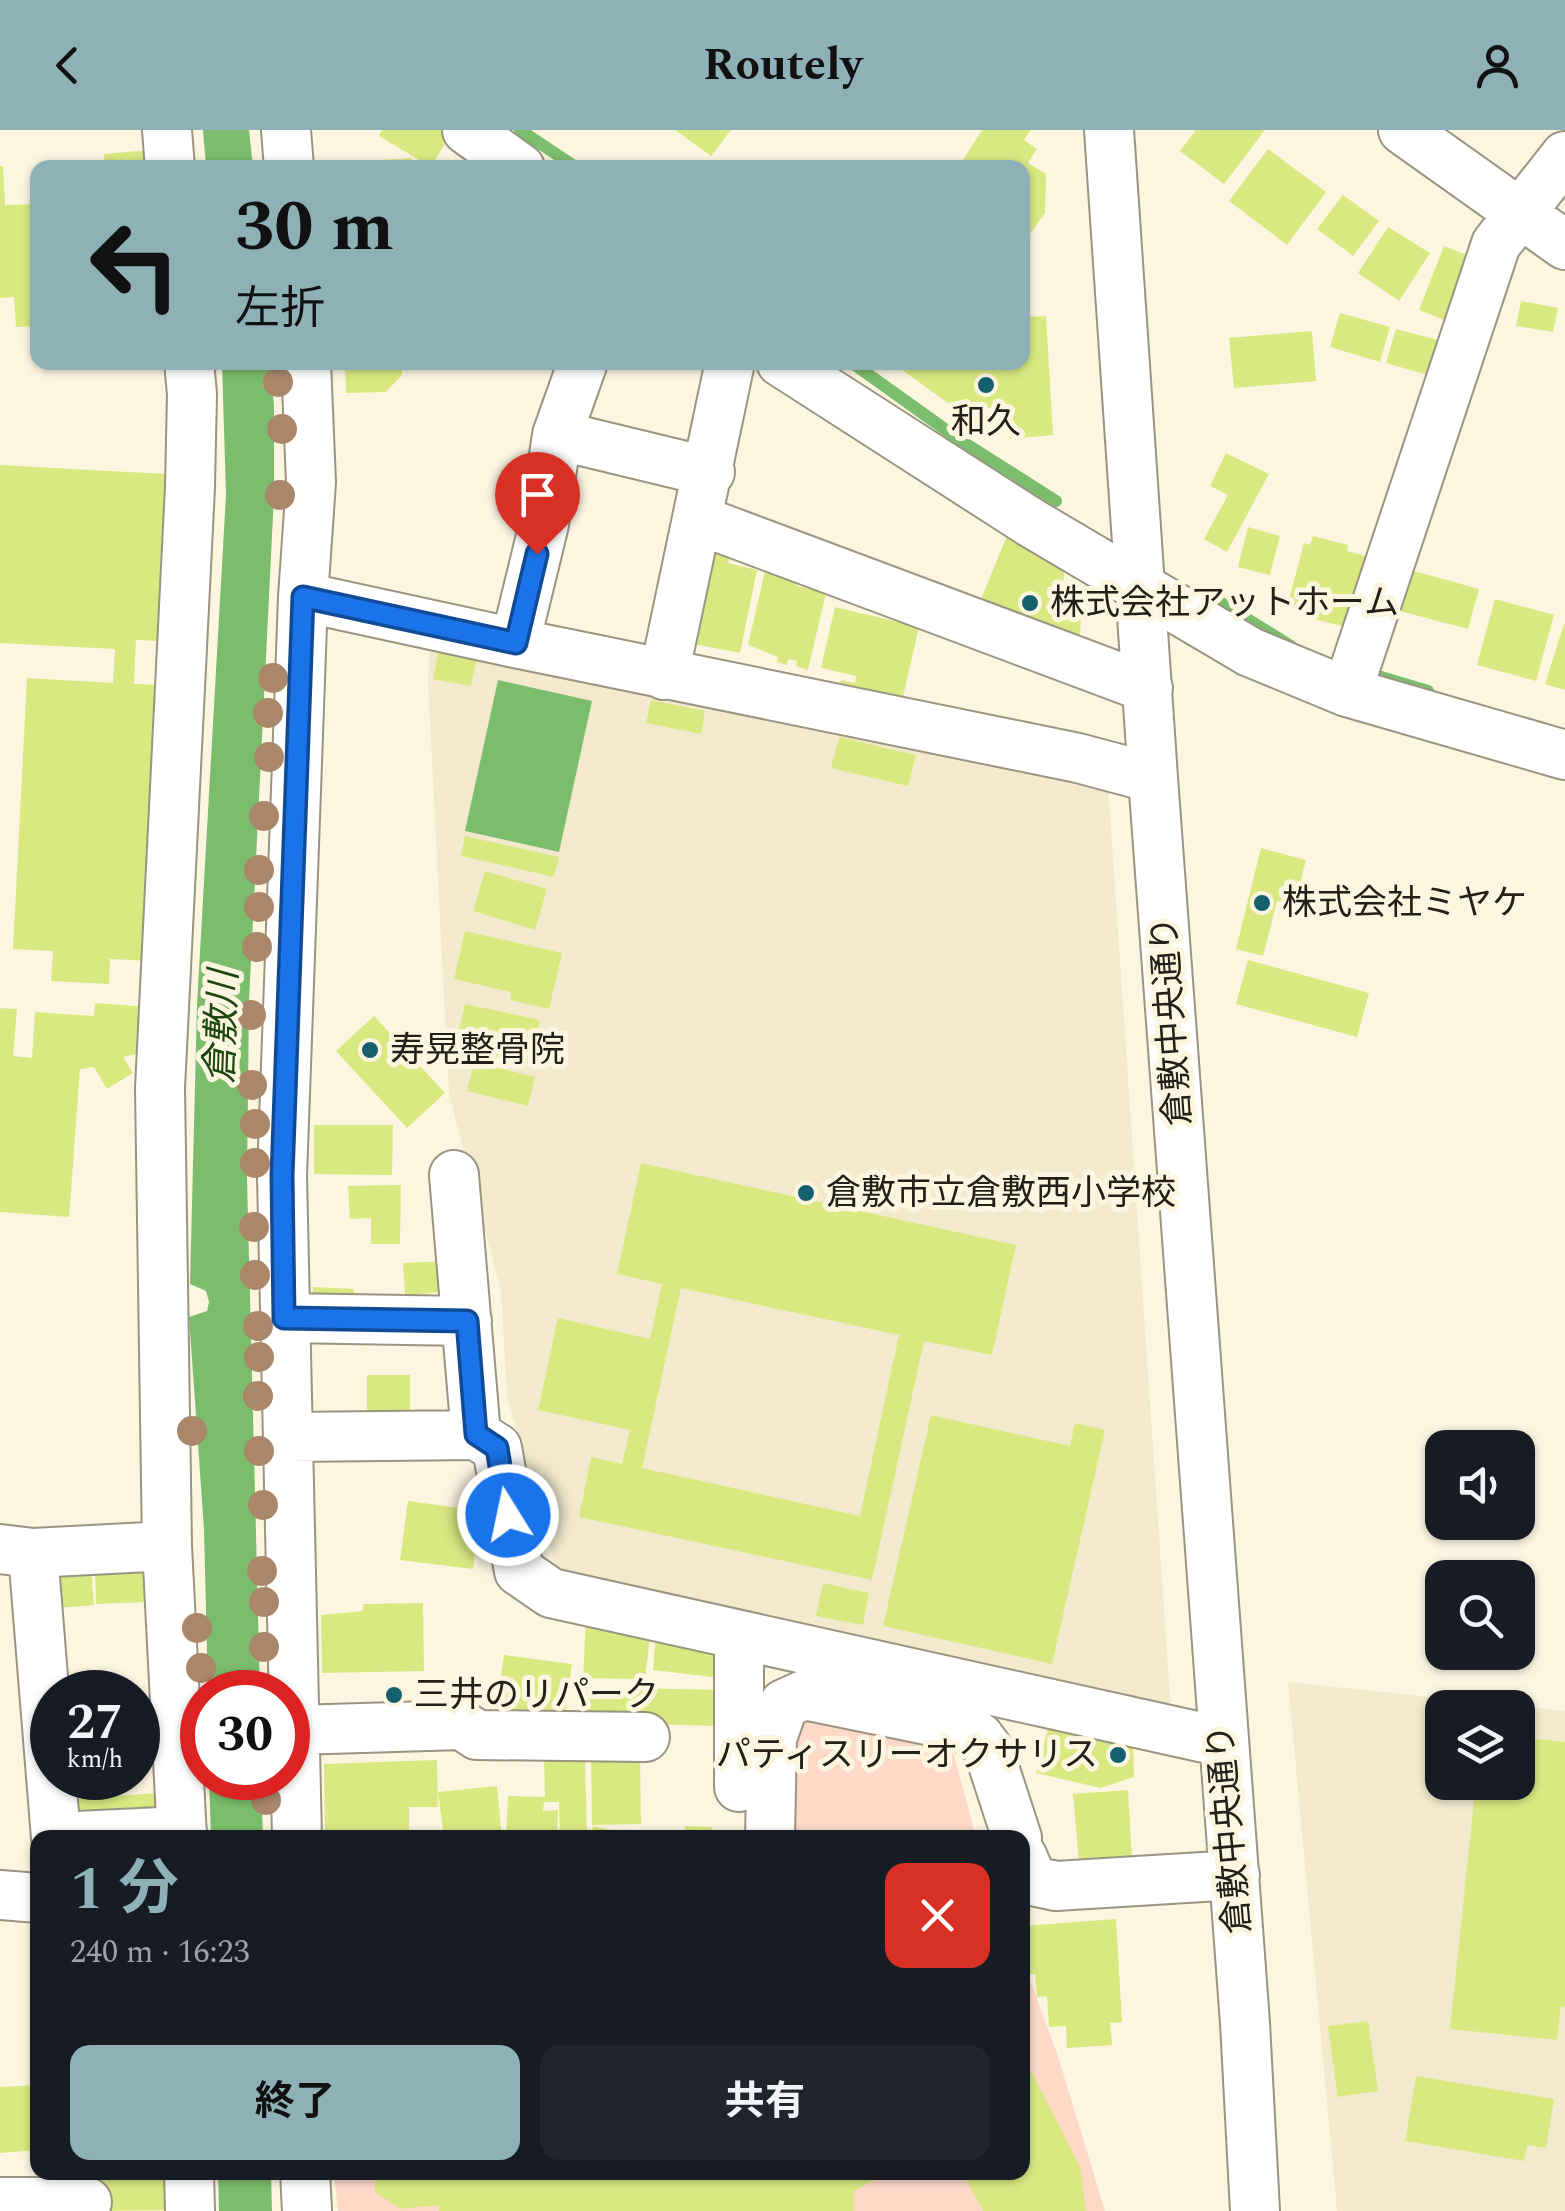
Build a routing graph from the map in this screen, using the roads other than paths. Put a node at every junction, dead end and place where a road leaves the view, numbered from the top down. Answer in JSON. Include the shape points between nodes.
{"nodes":[{"id":1,"x":167,"y":130,"type":"edge"},
{"id":2,"x":286,"y":130,"type":"edge"},
{"id":3,"x":467,"y":130,"type":"edge"},
{"id":4,"x":1109,"y":130,"type":"edge"},
{"id":5,"x":1403,"y":130,"type":"edge"},
{"id":6,"x":1565,"y":156,"type":"edge"},
{"id":7,"x":169,"y":160,"type":"edge"},
{"id":8,"x":288,"y":160,"type":"edge"},
{"id":9,"x":509,"y":160,"type":"edge"},
{"id":10,"x":1510,"y":225,"type":"junction"},
{"id":11,"x":1561,"y":267,"type":"edge"},
{"id":12,"x":190,"y":370,"type":"edge"},
{"id":13,"x":306,"y":370,"type":"edge"},
{"id":14,"x":581,"y":370,"type":"edge"},
{"id":15,"x":729,"y":370,"type":"edge"},
{"id":16,"x":793,"y":370,"type":"edge"},
{"id":17,"x":557,"y":435,"type":"junction"},
{"id":18,"x":710,"y":472,"type":"junction"},
{"id":19,"x":699,"y":520,"type":"junction"},
{"id":20,"x":1142,"y":589,"type":"junction"},
{"id":21,"x":303,"y":597,"type":"junction"},
{"id":22,"x":516,"y":643,"type":"junction"},
{"id":23,"x":664,"y":676,"type":"junction"},
{"id":24,"x":1352,"y":677,"type":"junction"},
{"id":25,"x":1148,"y":688,"type":"junction"},
{"id":26,"x":1565,"y":755,"type":"edge"},
{"id":27,"x":1153,"y":778,"type":"junction"},
{"id":28,"x":454,"y":1175,"type":"dead end"},
{"id":29,"x":284,"y":1318,"type":"junction"},
{"id":30,"x":467,"y":1321,"type":"junction"},
{"id":31,"x":476,"y":1434,"type":"junction"},
{"id":32,"x":288,"y":1437,"type":"junction"},
{"id":33,"x":167,"y":1546,"type":"junction"},
{"id":34,"x":17,"y":1551,"type":"edge"},
{"id":35,"x":738,"y":1635,"type":"junction"},
{"id":36,"x":294,"y":1670,"type":"edge"},
{"id":37,"x":310,"y":1730,"type":"edge"},
{"id":38,"x":645,"y":1737,"type":"dead end"},
{"id":39,"x":1223,"y":1742,"type":"junction"},
{"id":40,"x":301,"y":1800,"type":"edge"},
{"id":41,"x":55,"y":1830,"type":"edge"},
{"id":42,"x":182,"y":1830,"type":"edge"},
{"id":43,"x":303,"y":1830,"type":"edge"},
{"id":44,"x":738,"y":1830,"type":"edge"},
{"id":45,"x":770,"y":1830,"type":"edge"},
{"id":46,"x":1013,"y":1830,"type":"edge"},
{"id":47,"x":1030,"y":1873,"type":"edge"},
{"id":48,"x":1234,"y":1875,"type":"junction"},
{"id":49,"x":0,"y":1895,"type":"edge"},
{"id":50,"x":30,"y":1897,"type":"edge"},
{"id":51,"x":189,"y":2180,"type":"edge"},
{"id":52,"x":305,"y":2180,"type":"edge"},
{"id":53,"x":86,"y":2195,"type":"edge"},
{"id":54,"x":0,"y":2202,"type":"edge"},
{"id":55,"x":190,"y":2211,"type":"edge"},
{"id":56,"x":307,"y":2211,"type":"edge"},
{"id":57,"x":1255,"y":2211,"type":"edge"}],
"edges":[{"from":1,"to":7,"type":"street"},
{"from":2,"to":8,"type":"street"},
{"from":3,"to":9,"type":"street"},
{"from":4,"to":20,"type":"street","name":"倉敷中央通り"},
{"from":5,"to":10,"type":"street","via":[[1455,193]]},
{"from":6,"to":10,"type":"street"},
{"from":10,"to":11,"type":"street"},
{"from":10,"to":24,"type":"street"},
{"from":12,"to":33,"type":"street","via":[[190,487],[160,1088]]},
{"from":13,"to":21,"type":"street","via":[[310,482]]},
{"from":14,"to":17,"type":"street"},
{"from":15,"to":18,"type":"street"},
{"from":16,"to":20,"type":"street"},
{"from":17,"to":18,"type":"street"},
{"from":17,"to":22,"type":"street"},
{"from":18,"to":19,"type":"street"},
{"from":19,"to":23,"type":"street"},
{"from":19,"to":25,"type":"street"},
{"from":20,"to":24,"type":"street","via":[[1250,652]]},
{"from":20,"to":25,"type":"street","name":"倉敷中央通り"},
{"from":21,"to":22,"type":"street"},
{"from":21,"to":29,"type":"street","via":[[282,1176]]},
{"from":22,"to":23,"type":"street"},
{"from":23,"to":27,"type":"street"},
{"from":24,"to":26,"type":"street"},
{"from":25,"to":27,"type":"street","name":"倉敷中央通り"},
{"from":27,"to":39,"type":"street","name":"倉敷中央通り"},
{"from":28,"to":30,"type":"street"},
{"from":29,"to":30,"type":"street"},
{"from":29,"to":32,"type":"street"},
{"from":30,"to":31,"type":"street"},
{"from":31,"to":32,"type":"street"},
{"from":31,"to":35,"type":"street","via":[[497,1448],[519,1571],[551,1593]]},
{"from":32,"to":36,"type":"street"},
{"from":33,"to":34,"type":"street"},
{"from":33,"to":42,"type":"street"},
{"from":34,"to":41,"type":"street"},
{"from":35,"to":39,"type":"street"},
{"from":35,"to":44,"type":"street"},
{"from":37,"to":38,"type":"street","via":[[462,1725],[477,1735]]},
{"from":39,"to":48,"type":"street","name":"倉敷中央通り"},
{"from":40,"to":43,"type":"street"},
{"from":45,"to":46,"type":"street","via":[[772,1738],[784,1704],[804,1696],[966,1728],[988,1749]]},
{"from":47,"to":48,"type":"street","via":[[1056,1886]]},
{"from":48,"to":57,"type":"street","name":"倉敷中央通り"},
{"from":49,"to":50,"type":"street"},
{"from":51,"to":55,"type":"street"},
{"from":52,"to":56,"type":"street"},
{"from":53,"to":54,"type":"street"}]}
